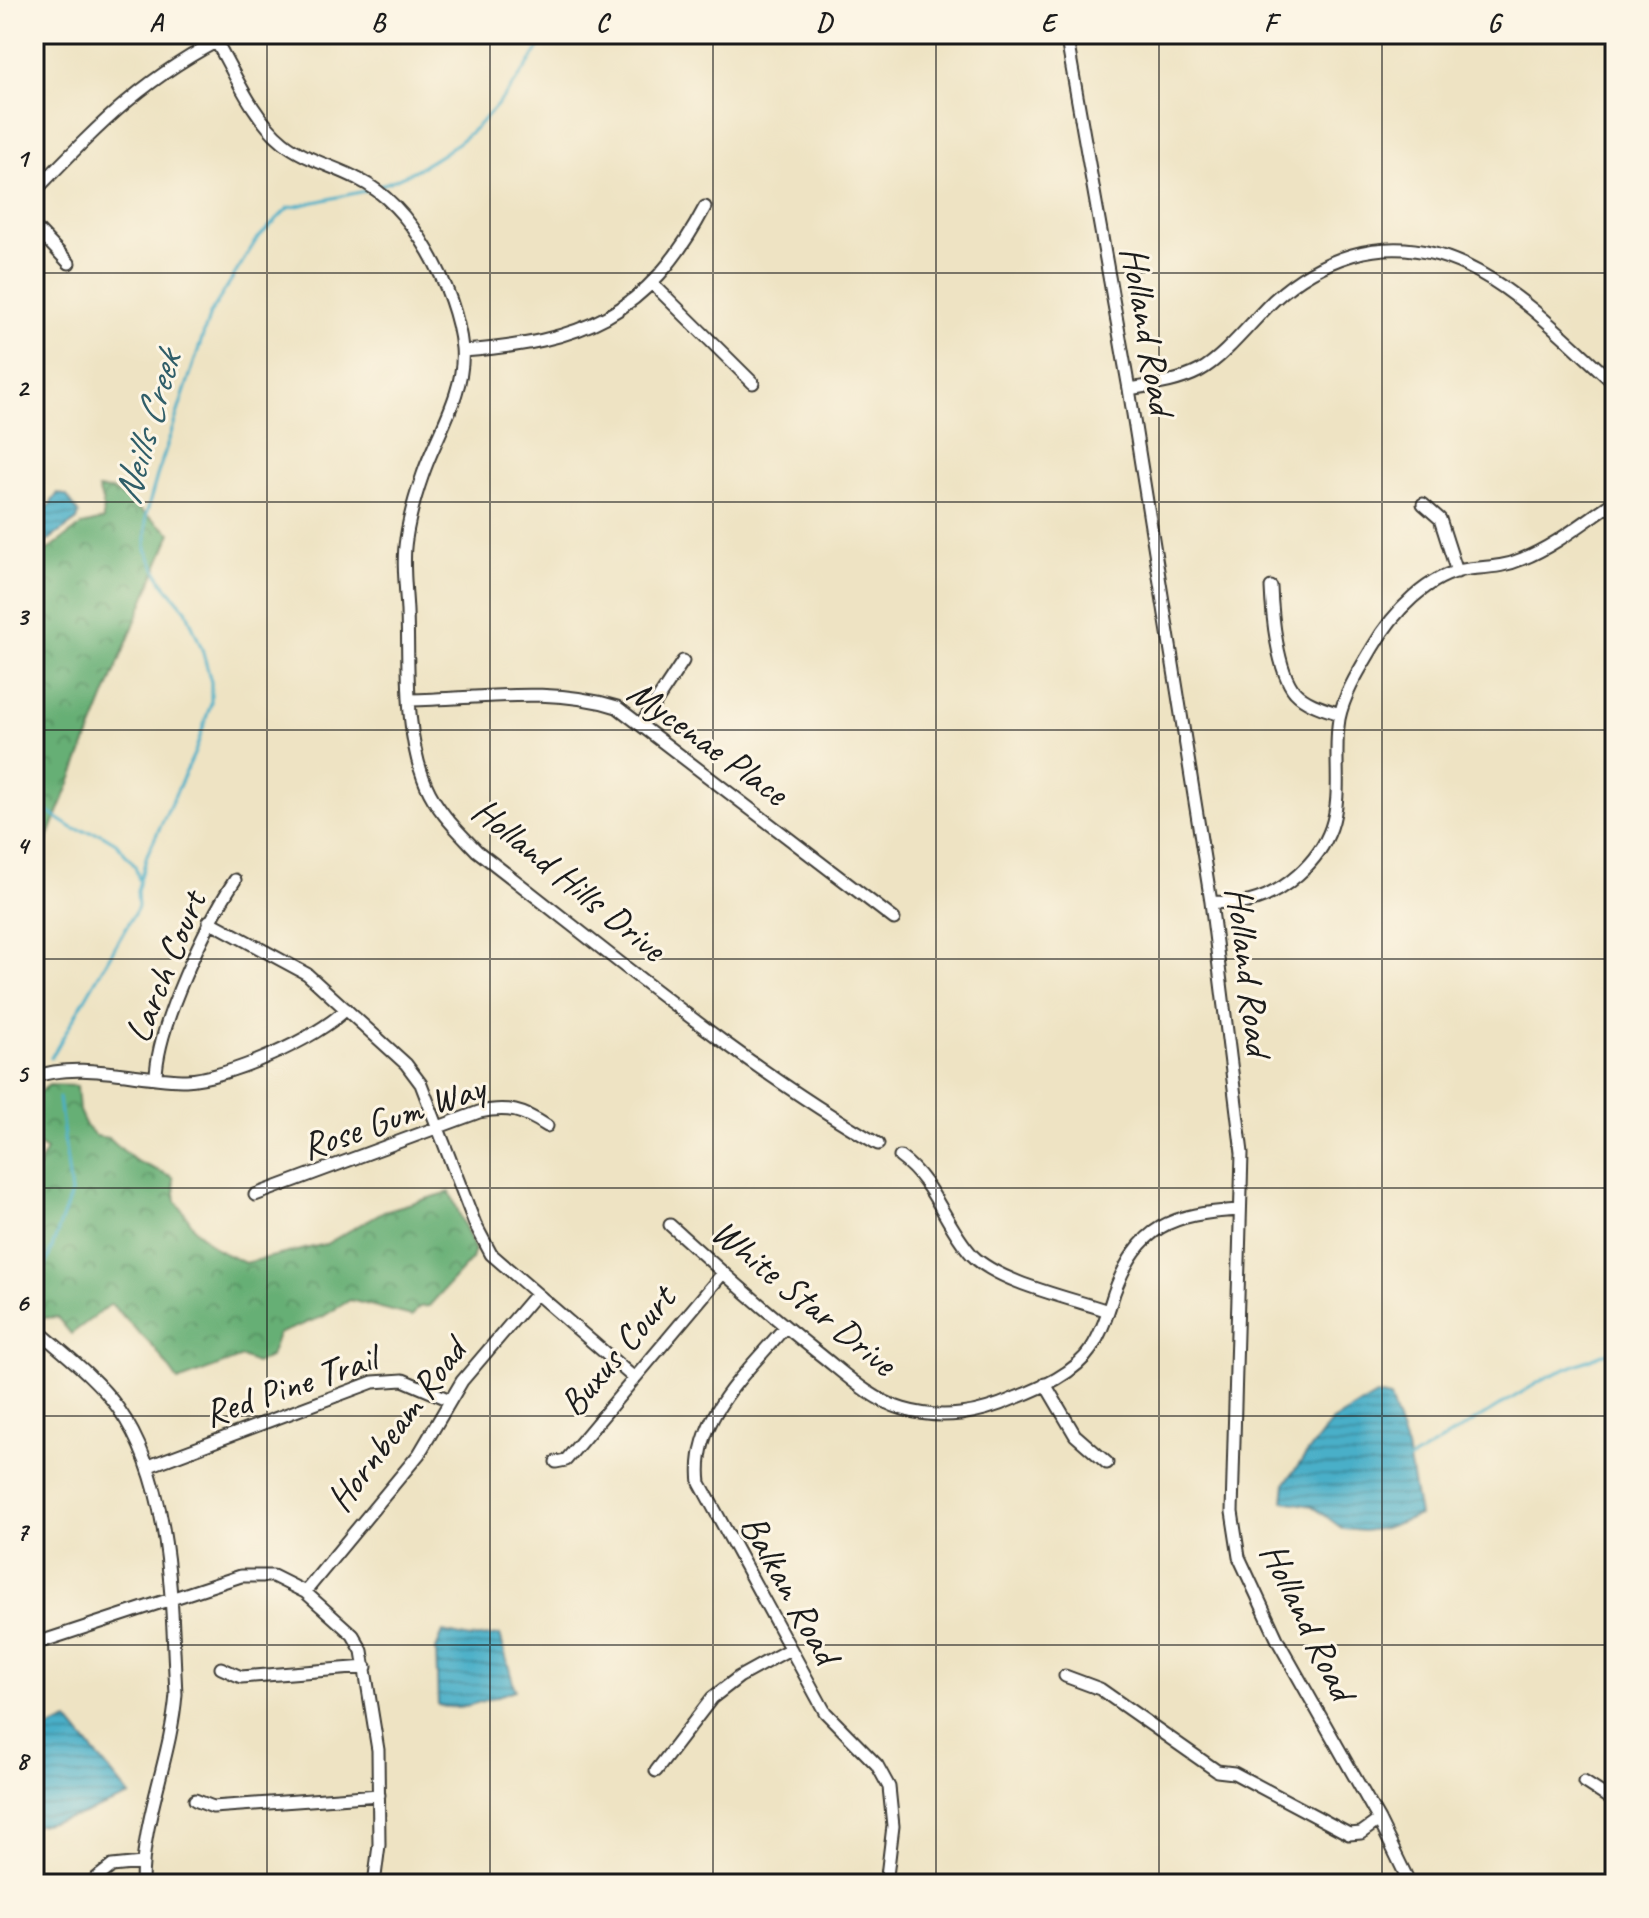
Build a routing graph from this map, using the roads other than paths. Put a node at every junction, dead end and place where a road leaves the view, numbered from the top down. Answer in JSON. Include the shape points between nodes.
{"nodes":[{"id":1,"x":231,"y":34,"type":"edge"},
{"id":2,"x":1066,"y":34,"type":"edge"},
{"id":3,"x":216,"y":41,"type":"junction"},
{"id":4,"x":34,"y":192,"type":"edge"},
{"id":5,"x":705,"y":207,"type":"dead end"},
{"id":6,"x":34,"y":226,"type":"edge"},
{"id":7,"x":69,"y":263,"type":"dead end"},
{"id":8,"x":653,"y":284,"type":"junction"},
{"id":9,"x":463,"y":351,"type":"junction"},
{"id":10,"x":753,"y":383,"type":"dead end"},
{"id":11,"x":1615,"y":384,"type":"edge"},
{"id":12,"x":1129,"y":389,"type":"junction"},
{"id":13,"x":1615,"y":501,"type":"edge"},
{"id":14,"x":1423,"y":504,"type":"dead end"},
{"id":15,"x":1457,"y":572,"type":"junction"},
{"id":16,"x":1271,"y":587,"type":"dead end"},
{"id":17,"x":683,"y":661,"type":"dead end"},
{"id":18,"x":410,"y":700,"type":"junction"},
{"id":19,"x":1340,"y":714,"type":"junction"},
{"id":20,"x":642,"y":723,"type":"junction"},
{"id":21,"x":235,"y":880,"type":"dead end"},
{"id":22,"x":1211,"y":902,"type":"junction"},
{"id":23,"x":894,"y":919,"type":"dead end"},
{"id":24,"x":209,"y":921,"type":"junction"},
{"id":25,"x":346,"y":1009,"type":"junction"},
{"id":26,"x":34,"y":1077,"type":"edge"},
{"id":27,"x":156,"y":1077,"type":"junction"},
{"id":28,"x":547,"y":1126,"type":"dead end"},
{"id":29,"x":437,"y":1127,"type":"junction"},
{"id":30,"x":878,"y":1144,"type":"dead end"},
{"id":31,"x":900,"y":1157,"type":"dead end"},
{"id":32,"x":255,"y":1195,"type":"dead end"},
{"id":33,"x":1239,"y":1210,"type":"junction"},
{"id":34,"x":670,"y":1225,"type":"dead end"},
{"id":35,"x":723,"y":1273,"type":"junction"},
{"id":36,"x":536,"y":1294,"type":"junction"},
{"id":37,"x":1108,"y":1311,"type":"junction"},
{"id":38,"x":34,"y":1327,"type":"edge"},
{"id":39,"x":785,"y":1327,"type":"junction"},
{"id":40,"x":634,"y":1378,"type":"junction"},
{"id":41,"x":1045,"y":1384,"type":"junction"},
{"id":42,"x":450,"y":1400,"type":"junction"},
{"id":43,"x":556,"y":1462,"type":"dead end"},
{"id":44,"x":1107,"y":1463,"type":"dead end"},
{"id":45,"x":149,"y":1466,"type":"junction"},
{"id":46,"x":305,"y":1592,"type":"junction"},
{"id":47,"x":169,"y":1600,"type":"junction"},
{"id":48,"x":34,"y":1644,"type":"edge"},
{"id":49,"x":788,"y":1650,"type":"junction"},
{"id":50,"x":366,"y":1667,"type":"junction"},
{"id":51,"x":221,"y":1668,"type":"dead end"},
{"id":52,"x":1065,"y":1676,"type":"dead end"},
{"id":53,"x":656,"y":1771,"type":"dead end"},
{"id":54,"x":1584,"y":1782,"type":"dead end"},
{"id":55,"x":379,"y":1795,"type":"junction"},
{"id":56,"x":195,"y":1800,"type":"dead end"},
{"id":57,"x":1615,"y":1802,"type":"edge"},
{"id":58,"x":1379,"y":1820,"type":"junction"},
{"id":59,"x":142,"y":1863,"type":"junction"},
{"id":60,"x":89,"y":1884,"type":"edge"},
{"id":61,"x":142,"y":1884,"type":"edge"},
{"id":62,"x":374,"y":1884,"type":"edge"},
{"id":63,"x":886,"y":1884,"type":"edge"},
{"id":64,"x":1410,"y":1884,"type":"edge"}],
"edges":[{"from":1,"to":3,"type":"street"},
{"from":2,"to":12,"type":"street","name":"Holland Road"},
{"from":3,"to":4,"type":"street","via":[[152,78],[123,102]]},
{"from":3,"to":9,"type":"street","name":"Holland Hills Drive","via":[[259,114],[282,141],[383,193],[404,214],[456,316]]},
{"from":5,"to":8,"type":"street"},
{"from":6,"to":7,"type":"street"},
{"from":8,"to":9,"type":"street","via":[[575,333]]},
{"from":8,"to":10,"type":"street"},
{"from":9,"to":18,"type":"street","name":"Holland Hills Drive","via":[[455,395],[422,475],[405,540]]},
{"from":11,"to":12,"type":"street","via":[[1495,280],[1452,257],[1417,248],[1375,248],[1315,269],[1284,291],[1202,370]]},
{"from":12,"to":22,"type":"street","name":"Holland Road"},
{"from":13,"to":15,"type":"street","via":[[1537,553],[1487,570]]},
{"from":14,"to":15,"type":"street","via":[[1440,519]]},
{"from":15,"to":19,"type":"street","via":[[1400,609],[1375,644]]},
{"from":16,"to":19,"type":"street","via":[[1284,673],[1296,693]]},
{"from":17,"to":20,"type":"street"},
{"from":18,"to":20,"type":"street","name":"Mycenae Place","via":[[564,696],[617,707]]},
{"from":18,"to":30,"type":"street","name":"Holland Hills Drive","via":[[426,784],[445,818],[477,851],[756,1068]]},
{"from":19,"to":22,"type":"street","via":[[1332,827],[1317,854],[1268,896],[1244,903]]},
{"from":20,"to":23,"type":"street","name":"Mycenae Place"},
{"from":21,"to":24,"type":"street","name":"Larch Court"},
{"from":22,"to":33,"type":"street","name":"Holland Road","via":[[1242,1153]]},
{"from":24,"to":25,"type":"street","via":[[295,966]]},
{"from":24,"to":27,"type":"street","name":"Larch Court","via":[[159,1049]]},
{"from":25,"to":27,"type":"street","via":[[321,1032],[218,1073],[187,1080]]},
{"from":25,"to":29,"type":"street","via":[[406,1064],[421,1084]]},
{"from":26,"to":27,"type":"street","via":[[59,1072]]},
{"from":28,"to":29,"type":"street","name":"Rose Gum Way","via":[[523,1110],[501,1108]]},
{"from":29,"to":32,"type":"street","name":"Rose Gum Way"},
{"from":29,"to":36,"type":"street","via":[[484,1242],[500,1264]]},
{"from":31,"to":37,"type":"street","via":[[927,1182],[962,1242],[988,1268]]},
{"from":33,"to":37,"type":"street","name":"White Star Drive","via":[[1189,1214],[1149,1233],[1129,1259]]},
{"from":33,"to":58,"type":"street","name":"Holland Road","via":[[1232,1512],[1239,1557],[1279,1643]]},
{"from":34,"to":35,"type":"street","name":"White Star Drive"},
{"from":35,"to":39,"type":"street","name":"White Star Drive"},
{"from":35,"to":40,"type":"street","name":"Buxus Court"},
{"from":36,"to":40,"type":"street"},
{"from":36,"to":42,"type":"street","name":"Hornbeam Road"},
{"from":37,"to":41,"type":"street","name":"White Star Drive","via":[[1090,1351]]},
{"from":38,"to":45,"type":"street","via":[[117,1406]]},
{"from":39,"to":41,"type":"street","name":"White Star Drive","via":[[871,1394],[906,1410],[962,1415],[986,1411]]},
{"from":39,"to":49,"type":"street","name":"Balkan Road","via":[[718,1407],[706,1428],[698,1465],[705,1498]]},
{"from":40,"to":43,"type":"street","name":"Buxus Court","via":[[566,1460]]},
{"from":41,"to":44,"type":"street","via":[[1075,1435]]},
{"from":42,"to":45,"type":"street","name":"Red Pine Trail","via":[[403,1380],[373,1382]]},
{"from":42,"to":46,"type":"street","name":"Hornbeam Road","via":[[419,1454]]},
{"from":45,"to":47,"type":"street","via":[[161,1519]]},
{"from":46,"to":47,"type":"street","via":[[257,1574],[214,1582]]},
{"from":46,"to":50,"type":"street","via":[[353,1635]]},
{"from":47,"to":48,"type":"street"},
{"from":47,"to":59,"type":"street","via":[[174,1718]]},
{"from":49,"to":53,"type":"street","via":[[712,1698]]},
{"from":49,"to":63,"type":"street","name":"Balkan Road","via":[[825,1712],[877,1765],[889,1787],[893,1826]]},
{"from":50,"to":51,"type":"street","via":[[241,1677]]},
{"from":50,"to":55,"type":"street"},
{"from":52,"to":58,"type":"street","via":[[1100,1689],[1217,1771],[1234,1773],[1349,1834],[1361,1833]]},
{"from":54,"to":57,"type":"street"},
{"from":55,"to":56,"type":"street","via":[[213,1807]]},
{"from":55,"to":62,"type":"street"},
{"from":58,"to":64,"type":"street","name":"Holland Road"},
{"from":59,"to":60,"type":"street","via":[[112,1866]]},
{"from":59,"to":61,"type":"street"}]}
